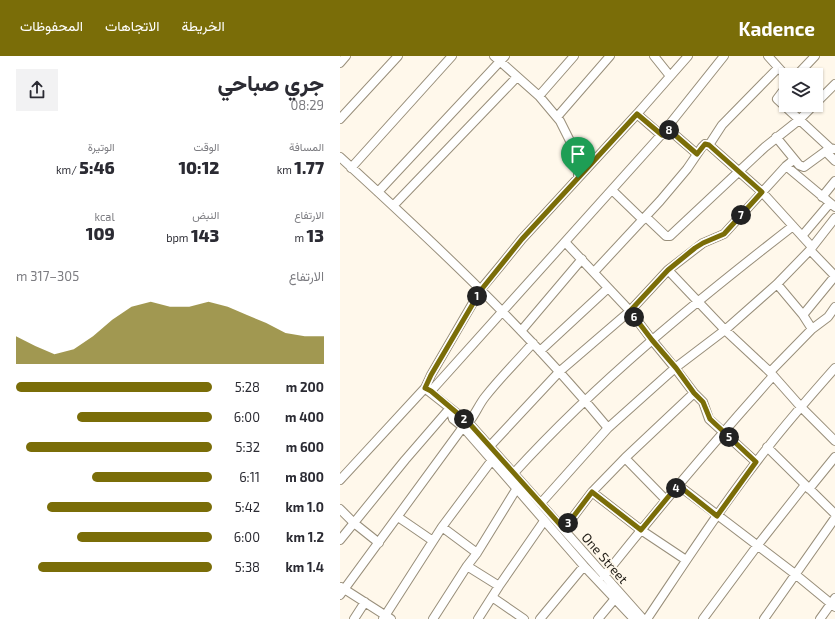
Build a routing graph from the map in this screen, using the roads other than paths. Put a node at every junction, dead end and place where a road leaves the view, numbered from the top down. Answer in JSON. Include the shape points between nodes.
{"nodes":[{"id":1,"x":346,"y":56,"type":"edge"},
{"id":2,"x":398,"y":56,"type":"edge"},
{"id":3,"x":452,"y":56,"type":"edge"},
{"id":4,"x":494,"y":56,"type":"edge"},
{"id":5,"x":574,"y":56,"type":"edge"},
{"id":6,"x":610,"y":56,"type":"edge"},
{"id":7,"x":654,"y":56,"type":"edge"},
{"id":8,"x":688,"y":56,"type":"edge"},
{"id":9,"x":724,"y":56,"type":"edge"},
{"id":10,"x":769,"y":56,"type":"edge"},
{"id":11,"x":815,"y":56,"type":"edge"},
{"id":12,"x":503,"y":59,"type":"edge"},
{"id":13,"x":340,"y":62,"type":"edge"},
{"id":14,"x":778,"y":68,"type":"joint"},
{"id":15,"x":804,"y":68,"type":"edge"},
{"id":16,"x":670,"y":76,"type":"junction"},
{"id":17,"x":517,"y":77,"type":"junction"},
{"id":18,"x":835,"y":84,"type":"edge"},
{"id":19,"x":539,"y":96,"type":"junction"},
{"id":20,"x":823,"y":96,"type":"edge"},
{"id":21,"x":790,"y":112,"type":"edge"},
{"id":22,"x":807,"y":112,"type":"edge"},
{"id":23,"x":637,"y":114,"type":"junction"},
{"id":24,"x":557,"y":117,"type":"junction"},
{"id":25,"x":340,"y":119,"type":"edge"},
{"id":26,"x":799,"y":120,"type":"junction"},
{"id":27,"x":667,"y":128,"type":"junction"},
{"id":28,"x":662,"y":135,"type":"junction"},
{"id":29,"x":776,"y":137,"type":"junction"},
{"id":30,"x":709,"y":145,"type":"junction"},
{"id":31,"x":830,"y":150,"type":"edge"},
{"id":32,"x":697,"y":154,"type":"junction"},
{"id":33,"x":340,"y":157,"type":"edge"},
{"id":34,"x":793,"y":159,"type":"junction"},
{"id":35,"x":835,"y":161,"type":"edge"},
{"id":36,"x":786,"y":166,"type":"junction"},
{"id":37,"x":351,"y":168,"type":"junction"},
{"id":38,"x":738,"y":171,"type":"junction"},
{"id":39,"x":578,"y":178,"type":"junction"},
{"id":40,"x":835,"y":181,"type":"edge"},
{"id":41,"x":612,"y":190,"type":"junction"},
{"id":42,"x":378,"y":192,"type":"junction"},
{"id":43,"x":762,"y":192,"type":"junction"},
{"id":44,"x":822,"y":197,"type":"junction"},
{"id":45,"x":833,"y":205,"type":"edge"},
{"id":46,"x":393,"y":206,"type":"junction"},
{"id":47,"x":644,"y":218,"type":"junction"},
{"id":48,"x":835,"y":218,"type":"edge"},
{"id":49,"x":793,"y":226,"type":"junction"},
{"id":50,"x":802,"y":236,"type":"junction"},
{"id":51,"x":564,"y":242,"type":"junction"},
{"id":52,"x":811,"y":248,"type":"junction"},
{"id":53,"x":582,"y":259,"type":"junction"},
{"id":54,"x":668,"y":270,"type":"junction"},
{"id":55,"x":594,"y":272,"type":"junction"},
{"id":56,"x":777,"y":284,"type":"junction"},
{"id":57,"x":608,"y":288,"type":"junction"},
{"id":58,"x":481,"y":290,"type":"junction"},
{"id":59,"x":698,"y":302,"type":"junction"},
{"id":60,"x":835,"y":307,"type":"edge"},
{"id":61,"x":502,"y":311,"type":"junction"},
{"id":62,"x":630,"y":311,"type":"junction"},
{"id":63,"x":803,"y":315,"type":"junction"},
{"id":64,"x":812,"y":329,"type":"junction"},
{"id":65,"x":725,"y":330,"type":"junction"},
{"id":66,"x":521,"y":331,"type":"junction"},
{"id":67,"x":652,"y":340,"type":"junction"},
{"id":68,"x":533,"y":343,"type":"junction"},
{"id":69,"x":540,"y":351,"type":"junction"},
{"id":70,"x":676,"y":368,"type":"junction"},
{"id":71,"x":835,"y":368,"type":"edge"},
{"id":72,"x":559,"y":372,"type":"junction"},
{"id":73,"x":772,"y":374,"type":"junction"},
{"id":74,"x":428,"y":389,"type":"junction"},
{"id":75,"x":694,"y":393,"type":"junction"},
{"id":76,"x":585,"y":400,"type":"junction"},
{"id":77,"x":801,"y":407,"type":"junction"},
{"id":78,"x":450,"y":408,"type":"junction"},
{"id":79,"x":466,"y":425,"type":"junction"},
{"id":80,"x":608,"y":428,"type":"junction"},
{"id":81,"x":723,"y":432,"type":"junction"},
{"id":82,"x":835,"y":441,"type":"edge"},
{"id":83,"x":490,"y":446,"type":"junction"},
{"id":84,"x":767,"y":447,"type":"junction"},
{"id":85,"x":835,"y":457,"type":"edge"},
{"id":86,"x":625,"y":458,"type":"junction"},
{"id":87,"x":492,"y":460,"type":"junction"},
{"id":88,"x":756,"y":462,"type":"junction"},
{"id":89,"x":514,"y":473,"type":"junction"},
{"id":90,"x":340,"y":480,"type":"edge"},
{"id":91,"x":678,"y":485,"type":"junction"},
{"id":92,"x":807,"y":487,"type":"junction"},
{"id":93,"x":517,"y":488,"type":"junction"},
{"id":94,"x":592,"y":492,"type":"junction"},
{"id":95,"x":666,"y":500,"type":"junction"},
{"id":96,"x":541,"y":503,"type":"junction"},
{"id":97,"x":340,"y":509,"type":"edge"},
{"id":98,"x":835,"y":514,"type":"edge"},
{"id":99,"x":717,"y":516,"type":"junction"},
{"id":100,"x":398,"y":517,"type":"junction"},
{"id":101,"x":835,"y":518,"type":"edge"},
{"id":102,"x":544,"y":520,"type":"junction"},
{"id":103,"x":354,"y":523,"type":"junction"},
{"id":104,"x":442,"y":527,"type":"junction"},
{"id":105,"x":564,"y":529,"type":"junction"},
{"id":106,"x":641,"y":530,"type":"junction"},
{"id":107,"x":340,"y":540,"type":"edge"},
{"id":108,"x":433,"y":542,"type":"junction"},
{"id":109,"x":379,"y":543,"type":"junction"},
{"id":110,"x":757,"y":546,"type":"junction"},
{"id":111,"x":478,"y":553,"type":"junction"},
{"id":112,"x":686,"y":560,"type":"junction"},
{"id":113,"x":467,"y":566,"type":"junction"},
{"id":114,"x":584,"y":566,"type":"junction"},
{"id":115,"x":795,"y":574,"type":"junction"},
{"id":116,"x":604,"y":576,"type":"junction"},
{"id":117,"x":499,"y":586,"type":"junction"},
{"id":118,"x":342,"y":590,"type":"edge"},
{"id":119,"x":618,"y":595,"type":"junction"},
{"id":120,"x":492,"y":597,"type":"junction"},
{"id":121,"x":365,"y":602,"type":"junction"},
{"id":122,"x":834,"y":603,"type":"edge"},
{"id":123,"x":387,"y":618,"type":"edge"},
{"id":124,"x":354,"y":619,"type":"edge"},
{"id":125,"x":433,"y":619,"type":"edge"},
{"id":126,"x":478,"y":619,"type":"edge"},
{"id":127,"x":524,"y":619,"type":"edge"},
{"id":128,"x":540,"y":619,"type":"edge"},
{"id":129,"x":598,"y":619,"type":"edge"},
{"id":130,"x":634,"y":619,"type":"edge"},
{"id":131,"x":643,"y":619,"type":"edge"},
{"id":132,"x":647,"y":619,"type":"edge"},
{"id":133,"x":703,"y":619,"type":"edge"},
{"id":134,"x":764,"y":619,"type":"edge"},
{"id":135,"x":820,"y":619,"type":"edge"}],
"edges":[{"from":1,"to":13,"type":"street"},
{"from":2,"to":25,"type":"street"},
{"from":3,"to":37,"type":"street"},
{"from":4,"to":12,"type":"street"},
{"from":5,"to":19,"type":"street"},
{"from":6,"to":24,"type":"street"},
{"from":7,"to":16,"type":"street"},
{"from":8,"to":16,"type":"street"},
{"from":9,"to":27,"type":"street"},
{"from":10,"to":14,"type":"street"},
{"from":11,"to":15,"type":"street"},
{"from":12,"to":17,"type":"street"},
{"from":12,"to":42,"type":"street"},
{"from":14,"to":30,"type":"street","via":[[722,124]]},
{"from":16,"to":23,"type":"street"},
{"from":17,"to":19,"type":"street"},
{"from":17,"to":46,"type":"street"},
{"from":18,"to":20,"type":"street"},
{"from":19,"to":24,"type":"street"},
{"from":21,"to":26,"type":"street"},
{"from":22,"to":26,"type":"street"},
{"from":23,"to":28,"type":"street"},
{"from":23,"to":39,"type":"street"},
{"from":24,"to":39,"type":"street","via":[[578,157]]},
{"from":26,"to":29,"type":"street"},
{"from":26,"to":31,"type":"street"},
{"from":27,"to":28,"type":"street"},
{"from":27,"to":32,"type":"street"},
{"from":28,"to":41,"type":"street"},
{"from":29,"to":34,"type":"street"},
{"from":29,"to":38,"type":"street"},
{"from":30,"to":32,"type":"street","via":[[705,144]]},
{"from":30,"to":38,"type":"street"},
{"from":31,"to":34,"type":"street","via":[[804,167]]},
{"from":31,"to":35,"type":"street"},
{"from":32,"to":47,"type":"street","via":[[687,170]]},
{"from":33,"to":37,"type":"street"},
{"from":34,"to":36,"type":"street"},
{"from":36,"to":43,"type":"street"},
{"from":36,"to":44,"type":"street"},
{"from":37,"to":42,"type":"street"},
{"from":38,"to":43,"type":"street"},
{"from":38,"to":47,"type":"street","via":[[670,236],[666,236]]},
{"from":39,"to":58,"type":"street","via":[[522,239]]},
{"from":40,"to":44,"type":"street"},
{"from":41,"to":47,"type":"street"},
{"from":41,"to":51,"type":"street"},
{"from":42,"to":46,"type":"street"},
{"from":43,"to":49,"type":"street"},
{"from":43,"to":54,"type":"street","via":[[724,234],[703,243]]},
{"from":44,"to":45,"type":"street"},
{"from":45,"to":50,"type":"street"},
{"from":46,"to":58,"type":"street"},
{"from":47,"to":55,"type":"street"},
{"from":48,"to":52,"type":"street"},
{"from":49,"to":50,"type":"street"},
{"from":49,"to":59,"type":"street"},
{"from":50,"to":52,"type":"street"},
{"from":51,"to":53,"type":"street"},
{"from":51,"to":61,"type":"street"},
{"from":52,"to":56,"type":"street"},
{"from":52,"to":63,"type":"street","via":[[835,276]]},
{"from":53,"to":55,"type":"street"},
{"from":53,"to":66,"type":"street"},
{"from":54,"to":59,"type":"street"},
{"from":54,"to":62,"type":"street"},
{"from":55,"to":57,"type":"street"},
{"from":56,"to":63,"type":"street"},
{"from":56,"to":65,"type":"street"},
{"from":57,"to":62,"type":"street"},
{"from":57,"to":69,"type":"street"},
{"from":58,"to":61,"type":"street"},
{"from":58,"to":74,"type":"street","via":[[431,375]]},
{"from":59,"to":65,"type":"street"},
{"from":59,"to":67,"type":"street"},
{"from":60,"to":64,"type":"street","via":[[828,317]]},
{"from":61,"to":66,"type":"street"},
{"from":61,"to":74,"type":"street"},
{"from":62,"to":67,"type":"street"},
{"from":62,"to":72,"type":"street"},
{"from":63,"to":64,"type":"street"},
{"from":64,"to":73,"type":"street"},
{"from":65,"to":70,"type":"street"},
{"from":65,"to":73,"type":"street"},
{"from":66,"to":68,"type":"street"},
{"from":67,"to":70,"type":"street"},
{"from":67,"to":76,"type":"street"},
{"from":68,"to":69,"type":"street"},
{"from":68,"to":79,"type":"street","via":[[485,397]]},
{"from":69,"to":72,"type":"street"},
{"from":70,"to":75,"type":"street"},
{"from":70,"to":80,"type":"street"},
{"from":71,"to":77,"type":"street"},
{"from":72,"to":76,"type":"street"},
{"from":72,"to":83,"type":"street"},
{"from":73,"to":77,"type":"street"},
{"from":73,"to":81,"type":"street"},
{"from":74,"to":78,"type":"street","name":"One Street"},
{"from":74,"to":90,"type":"street"},
{"from":75,"to":81,"type":"street","via":[[703,402],[710,419]]},
{"from":75,"to":86,"type":"street"},
{"from":76,"to":80,"type":"street"},
{"from":76,"to":89,"type":"street"},
{"from":77,"to":82,"type":"street"},
{"from":77,"to":84,"type":"street"},
{"from":78,"to":79,"type":"street","name":"One Street","via":[[453,419]]},
{"from":78,"to":103,"type":"street"},
{"from":79,"to":83,"type":"street","name":"One Street"},
{"from":79,"to":87,"type":"street","name":"One Street"},
{"from":79,"to":100,"type":"street"},
{"from":80,"to":96,"type":"street"},
{"from":81,"to":88,"type":"street"},
{"from":81,"to":91,"type":"street"},
{"from":83,"to":89,"type":"street","name":"One Street"},
{"from":84,"to":88,"type":"street"},
{"from":84,"to":92,"type":"street"},
{"from":85,"to":92,"type":"street"},
{"from":86,"to":94,"type":"street"},
{"from":86,"to":95,"type":"street"},
{"from":87,"to":93,"type":"street","name":"One Street"},
{"from":87,"to":104,"type":"street"},
{"from":88,"to":99,"type":"street"},
{"from":89,"to":96,"type":"street","name":"One Street"},
{"from":91,"to":95,"type":"street"},
{"from":91,"to":99,"type":"street"},
{"from":92,"to":98,"type":"street"},
{"from":92,"to":110,"type":"street"},
{"from":93,"to":102,"type":"street","name":"One Street"},
{"from":93,"to":111,"type":"street"},
{"from":94,"to":105,"type":"street"},
{"from":94,"to":106,"type":"street"},
{"from":95,"to":106,"type":"street"},
{"from":96,"to":105,"type":"street","name":"One Street"},
{"from":97,"to":103,"type":"street"},
{"from":99,"to":110,"type":"street"},
{"from":99,"to":112,"type":"street"},
{"from":100,"to":108,"type":"street"},
{"from":100,"to":109,"type":"street"},
{"from":101,"to":115,"type":"street"},
{"from":102,"to":114,"type":"street","name":"One Street"},
{"from":102,"to":117,"type":"street"},
{"from":103,"to":107,"type":"street"},
{"from":103,"to":109,"type":"street"},
{"from":104,"to":108,"type":"street"},
{"from":104,"to":111,"type":"street"},
{"from":105,"to":116,"type":"street","name":"One Street"},
{"from":106,"to":112,"type":"street"},
{"from":106,"to":116,"type":"street"},
{"from":108,"to":123,"type":"street"},
{"from":109,"to":118,"type":"street"},
{"from":110,"to":115,"type":"street"},
{"from":110,"to":133,"type":"street"},
{"from":111,"to":113,"type":"street"},
{"from":112,"to":132,"type":"street"},
{"from":113,"to":117,"type":"street"},
{"from":113,"to":125,"type":"street"},
{"from":114,"to":119,"type":"street","name":"One Street"},
{"from":114,"to":128,"type":"street"},
{"from":115,"to":122,"type":"street"},
{"from":115,"to":134,"type":"street"},
{"from":116,"to":119,"type":"street","name":"One Street"},
{"from":117,"to":120,"type":"street"},
{"from":118,"to":121,"type":"street"},
{"from":119,"to":129,"type":"street"},
{"from":119,"to":130,"type":"street","name":"One Street"},
{"from":119,"to":131,"type":"street","name":"One Street"},
{"from":120,"to":126,"type":"street"},
{"from":120,"to":127,"type":"street"},
{"from":121,"to":123,"type":"street"},
{"from":121,"to":124,"type":"street"},
{"from":122,"to":135,"type":"street"}]}
